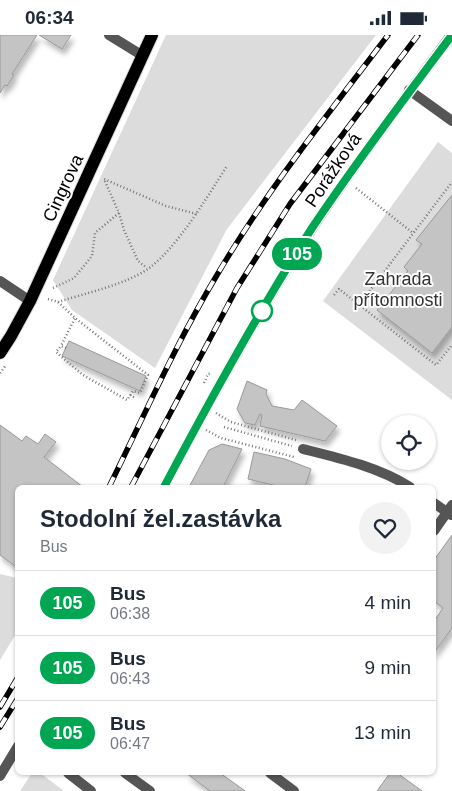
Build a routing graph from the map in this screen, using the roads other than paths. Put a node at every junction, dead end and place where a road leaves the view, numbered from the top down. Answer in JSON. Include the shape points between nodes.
{"nodes":[{"id":1,"x":109,"y":35,"type":"edge"},
{"id":2,"x":152,"y":35,"type":"edge"},
{"id":3,"x":452,"y":35,"type":"edge"},
{"id":4,"x":143,"y":56,"type":"junction"},
{"id":5,"x":409,"y":90,"type":"junction"},
{"id":6,"x":452,"y":121,"type":"edge"},
{"id":7,"x":0,"y":281,"type":"edge"},
{"id":8,"x":30,"y":301,"type":"junction"},
{"id":9,"x":0,"y":353,"type":"edge"},
{"id":10,"x":304,"y":449,"type":"road end"},
{"id":11,"x":165,"y":485,"type":"edge"},
{"id":12,"x":406,"y":485,"type":"edge"},
{"id":13,"x":436,"y":504,"type":"edge"},
{"id":14,"x":450,"y":511,"type":"edge"},
{"id":15,"x":436,"y":528,"type":"edge"},
{"id":16,"x":15,"y":751,"type":"edge"},
{"id":17,"x":15,"y":763,"type":"edge"},
{"id":18,"x":1,"y":775,"type":"edge"},
{"id":19,"x":71,"y":775,"type":"edge"},
{"id":20,"x":128,"y":775,"type":"edge"},
{"id":21,"x":273,"y":775,"type":"edge"},
{"id":22,"x":91,"y":791,"type":"edge"},
{"id":23,"x":150,"y":791,"type":"edge"},
{"id":24,"x":294,"y":791,"type":"edge"}],
"edges":[{"from":1,"to":4,"type":"street"},
{"from":2,"to":4,"type":"main road","name":"Cingrova"},
{"from":3,"to":5,"type":"street","name":"Porážková"},
{"from":4,"to":8,"type":"main road","name":"Cingrova"},
{"from":5,"to":6,"type":"street"},
{"from":5,"to":11,"type":"street","name":"Porážková","via":[[312,229],[235,355]]},
{"from":7,"to":8,"type":"street"},
{"from":8,"to":9,"type":"main road","name":"Cingrova"},
{"from":10,"to":12,"type":"street","via":[[355,462]]},
{"from":13,"to":14,"type":"street"},
{"from":14,"to":15,"type":"street"},
{"from":16,"to":18,"type":"street"},
{"from":17,"to":18,"type":"street"},
{"from":19,"to":22,"type":"street"},
{"from":20,"to":23,"type":"street"},
{"from":21,"to":24,"type":"street"}]}
